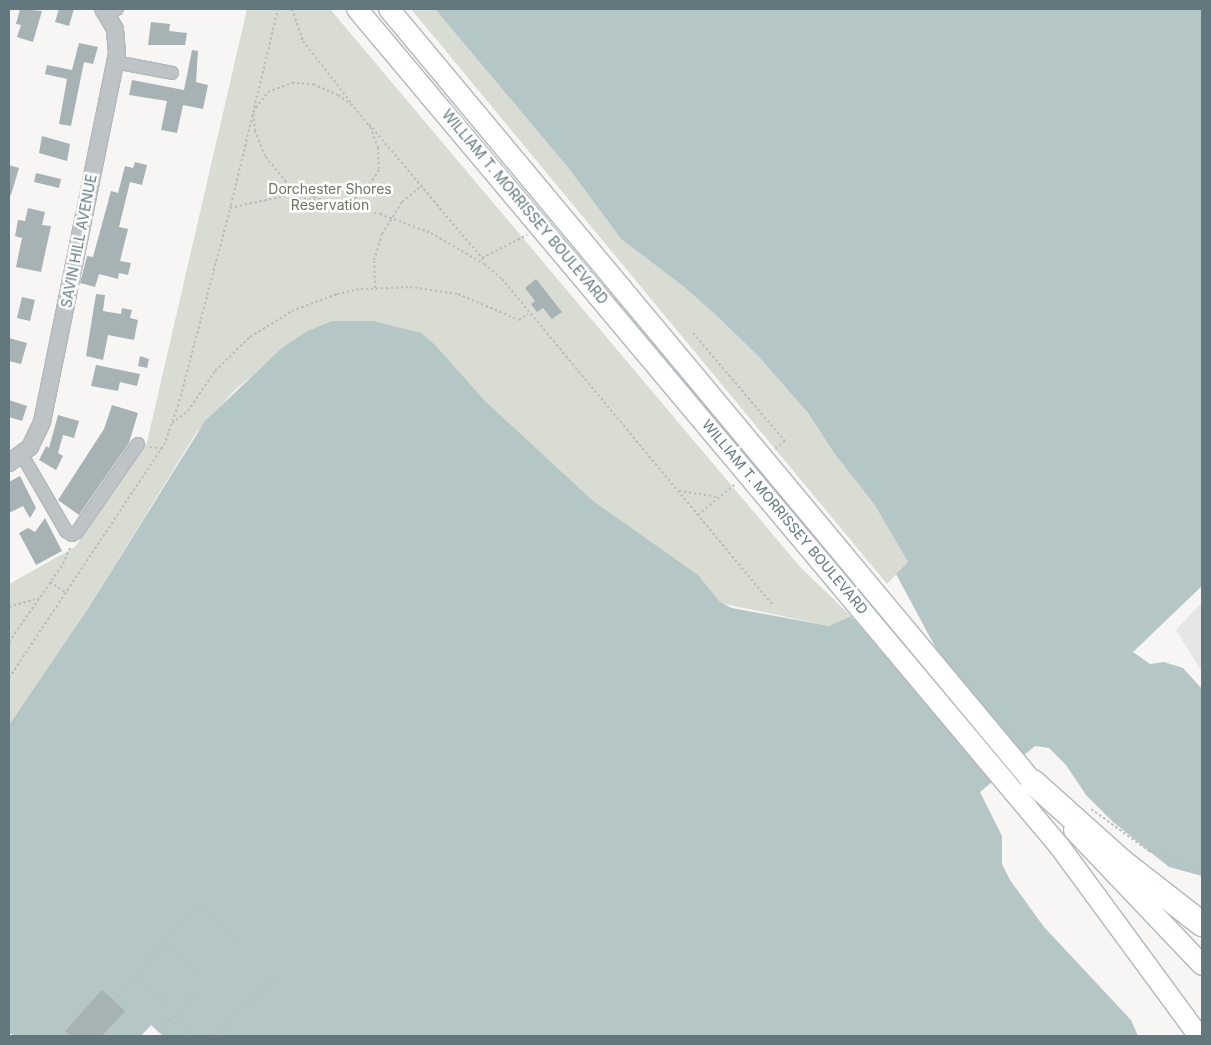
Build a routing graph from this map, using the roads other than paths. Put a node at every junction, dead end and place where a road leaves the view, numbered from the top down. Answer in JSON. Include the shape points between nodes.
{"nodes":[{"id":1,"x":357,"y":9,"type":"edge"},
{"id":2,"x":389,"y":9,"type":"edge"},
{"id":3,"x":109,"y":10,"type":"edge"},
{"id":4,"x":115,"y":62,"type":"junction"},
{"id":5,"x":172,"y":72,"type":"dead end"},
{"id":6,"x":138,"y":444,"type":"dead end"},
{"id":7,"x":15,"y":459,"type":"edge"},
{"id":8,"x":1025,"y":788,"type":"junction"},
{"id":9,"x":1202,"y":924,"type":"edge"},
{"id":10,"x":1202,"y":965,"type":"edge"},
{"id":11,"x":1199,"y":1036,"type":"edge"}],
"edges":[{"from":1,"to":8,"type":"main road","name":"WILLIAM T. MORRISSEY BOULEVARD","via":[[852,598]]},
{"from":2,"to":8,"type":"main road","name":"WILLIAM T. MORRISSEY BOULEVARD","via":[[869,584]]},
{"from":3,"to":4,"type":"street","name":"SAVIN HILL AVENUE","via":[[117,41]]},
{"from":4,"to":5,"type":"street"},
{"from":4,"to":7,"type":"street","name":"SAVIN HILL AVENUE","via":[[42,422],[34,442]]},
{"from":6,"to":7,"type":"street","via":[[77,532],[72,534],[66,531]]},
{"from":8,"to":9,"type":"highway"},
{"from":8,"to":10,"type":"main road","name":"WILLIAM T. MORRISSEY BOULEVARD"},
{"from":8,"to":11,"type":"main road","name":"WILLIAM T. MORRISSEY BOULEVARD","via":[[1086,880]]}]}
